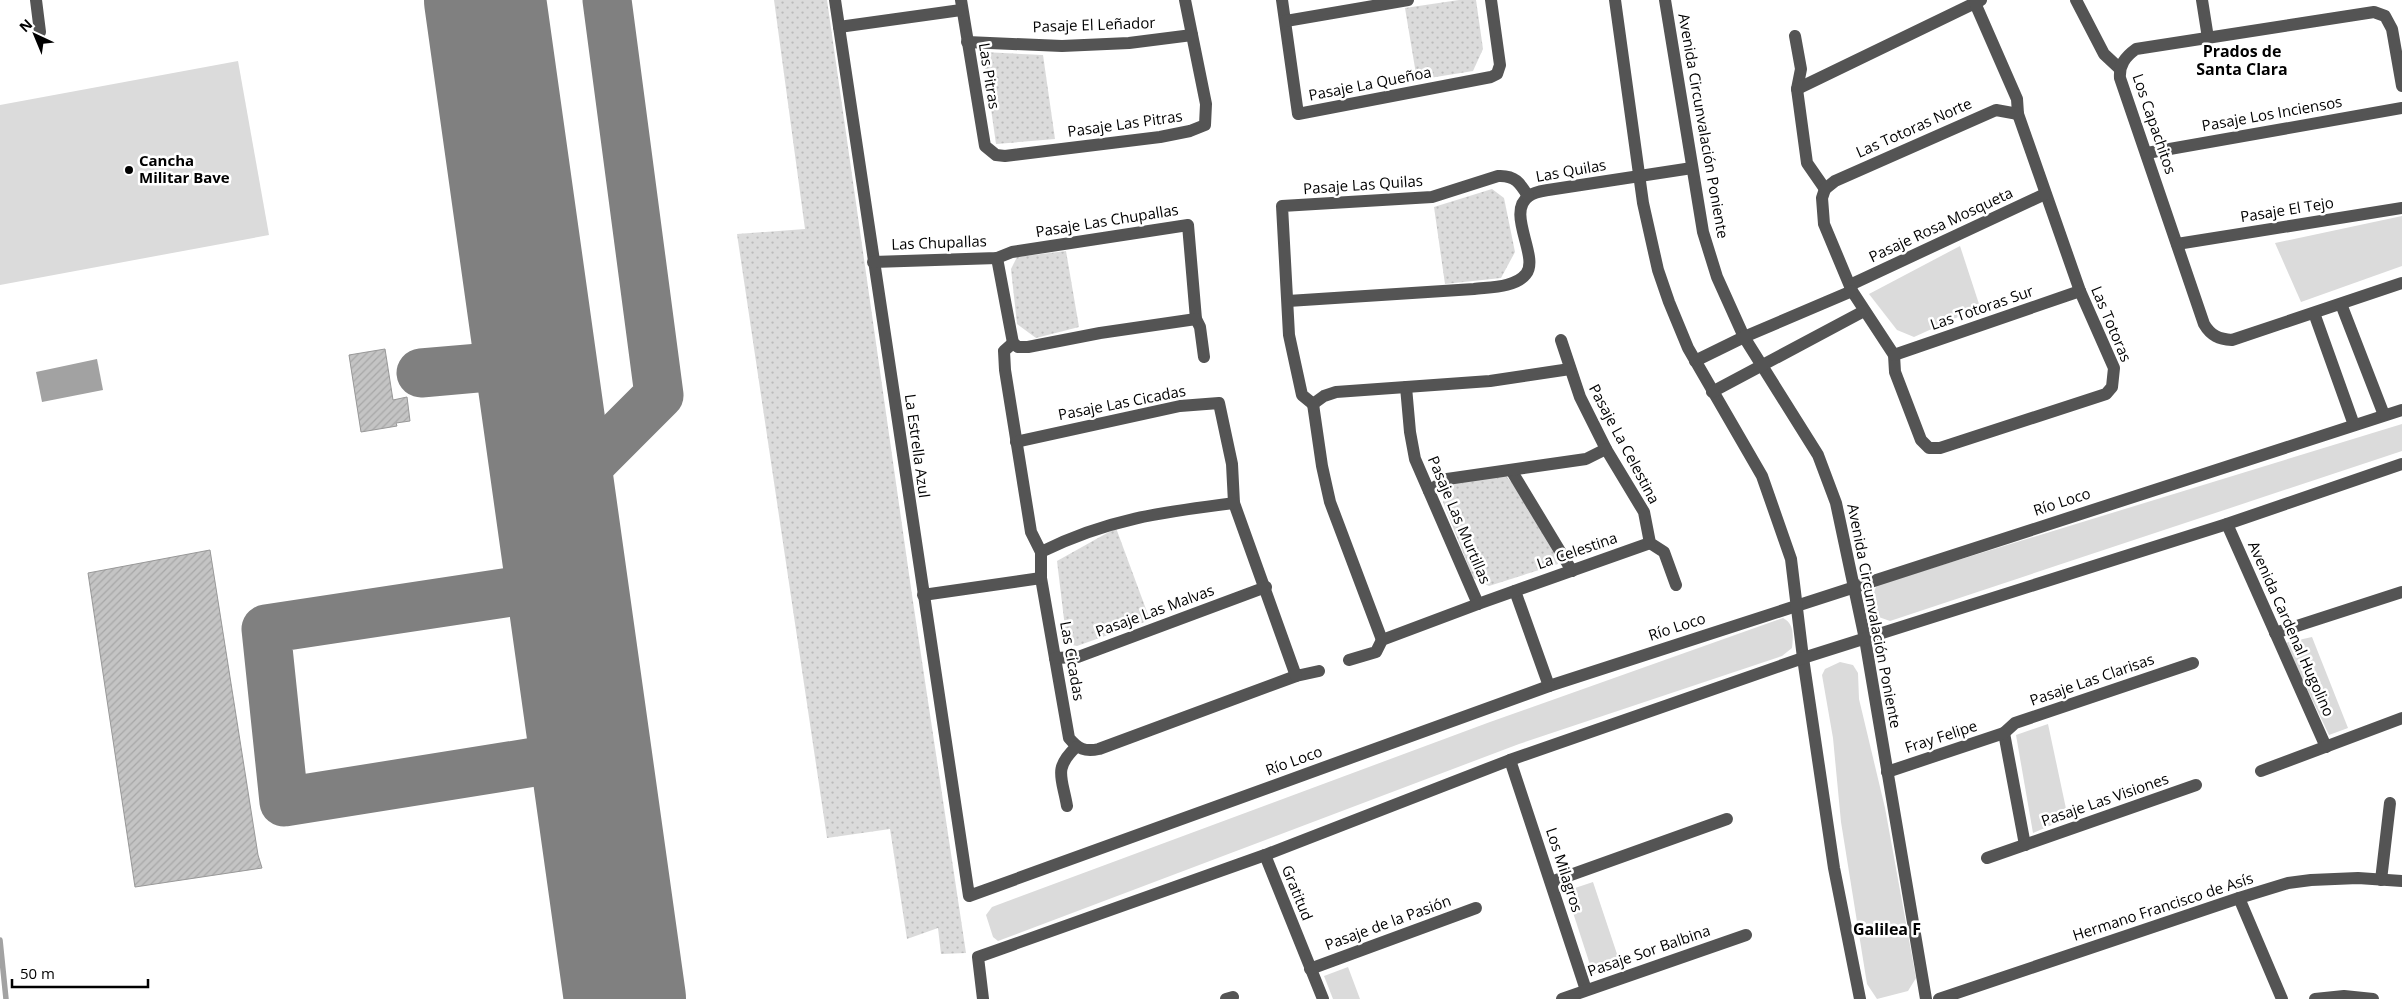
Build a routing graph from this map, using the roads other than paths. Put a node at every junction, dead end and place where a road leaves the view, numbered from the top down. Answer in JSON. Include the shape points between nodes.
{"nodes":[{"id":1,"x":36,"y":0,"type":"edge"},
{"id":2,"x":835,"y":0,"type":"edge"},
{"id":3,"x":1185,"y":0,"type":"edge"},
{"id":4,"x":1282,"y":0,"type":"edge"},
{"id":5,"x":1408,"y":0,"type":"edge"},
{"id":6,"x":1491,"y":0,"type":"edge"},
{"id":7,"x":1615,"y":0,"type":"edge"},
{"id":8,"x":1665,"y":0,"type":"edge"},
{"id":9,"x":2076,"y":0,"type":"edge"},
{"id":10,"x":2202,"y":0,"type":"edge"},
{"id":11,"x":1978,"y":1,"type":"edge"},
{"id":12,"x":961,"y":5,"type":"edge"},
{"id":13,"x":1286,"y":21,"type":"junction"},
{"id":14,"x":839,"y":27,"type":"junction"},
{"id":15,"x":40,"y":32,"type":"dead end"},
{"id":16,"x":1192,"y":35,"type":"junction"},
{"id":17,"x":1795,"y":36,"type":"dead end"},
{"id":18,"x":2208,"y":38,"type":"junction"},
{"id":19,"x":967,"y":42,"type":"junction"},
{"id":20,"x":2119,"y":68,"type":"junction"},
{"id":21,"x":2402,"y":86,"type":"edge"},
{"id":22,"x":1797,"y":89,"type":"junction"},
{"id":23,"x":2402,"y":108,"type":"edge"},
{"id":24,"x":2018,"y":114,"type":"junction"},
{"id":25,"x":985,"y":146,"type":"joint"},
{"id":26,"x":2147,"y":153,"type":"junction"},
{"id":27,"x":1692,"y":168,"type":"junction"},
{"id":28,"x":1639,"y":176,"type":"junction"},
{"id":29,"x":1825,"y":189,"type":"junction"},
{"id":30,"x":2045,"y":194,"type":"junction"},
{"id":31,"x":1528,"y":196,"type":"junction"},
{"id":32,"x":2402,"y":208,"type":"edge"},
{"id":33,"x":2177,"y":244,"type":"junction"},
{"id":34,"x":997,"y":258,"type":"junction"},
{"id":35,"x":874,"y":262,"type":"junction"},
{"id":36,"x":2402,"y":283,"type":"edge"},
{"id":37,"x":1851,"y":288,"type":"junction"},
{"id":38,"x":2080,"y":291,"type":"junction"},
{"id":39,"x":1288,"y":301,"type":"junction"},
{"id":40,"x":2341,"y":304,"type":"junction"},
{"id":41,"x":1864,"y":312,"type":"junction"},
{"id":42,"x":2314,"y":314,"type":"junction"},
{"id":43,"x":1196,"y":319,"type":"junction"},
{"id":44,"x":1744,"y":337,"type":"junction"},
{"id":45,"x":1561,"y":340,"type":"dead end"},
{"id":46,"x":1013,"y":343,"type":"junction"},
{"id":47,"x":1894,"y":354,"type":"junction"},
{"id":48,"x":1204,"y":357,"type":"dead end"},
{"id":49,"x":1695,"y":361,"type":"junction"},
{"id":50,"x":1762,"y":364,"type":"junction"},
{"id":51,"x":1570,"y":369,"type":"junction"},
{"id":52,"x":1406,"y":387,"type":"junction"},
{"id":53,"x":1712,"y":392,"type":"junction"},
{"id":54,"x":1312,"y":404,"type":"junction"},
{"id":55,"x":2402,"y":410,"type":"edge"},
{"id":56,"x":2384,"y":415,"type":"junction"},
{"id":57,"x":2354,"y":424,"type":"junction"},
{"id":58,"x":1016,"y":442,"type":"junction"},
{"id":59,"x":1606,"y":449,"type":"junction"},
{"id":60,"x":2402,"y":464,"type":"edge"},
{"id":61,"x":1511,"y":470,"type":"junction"},
{"id":62,"x":1428,"y":492,"type":"junction"},
{"id":63,"x":1234,"y":502,"type":"junction"},
{"id":64,"x":2227,"y":524,"type":"junction"},
{"id":65,"x":1650,"y":543,"type":"junction"},
{"id":66,"x":1041,"y":552,"type":"junction"},
{"id":67,"x":1572,"y":571,"type":"junction"},
{"id":68,"x":1041,"y":578,"type":"junction"},
{"id":69,"x":1676,"y":585,"type":"dead end"},
{"id":70,"x":1266,"y":587,"type":"junction"},
{"id":71,"x":1854,"y":587,"type":"junction"},
{"id":72,"x":1515,"y":590,"type":"junction"},
{"id":73,"x":2402,"y":592,"type":"edge"},
{"id":74,"x":923,"y":595,"type":"junction"},
{"id":75,"x":1478,"y":604,"type":"junction"},
{"id":76,"x":1796,"y":605,"type":"junction"},
{"id":77,"x":2275,"y":633,"type":"junction"},
{"id":78,"x":1865,"y":639,"type":"junction"},
{"id":79,"x":1382,"y":640,"type":"junction"},
{"id":80,"x":1055,"y":658,"type":"junction"},
{"id":81,"x":1803,"y":658,"type":"junction"},
{"id":82,"x":1349,"y":660,"type":"dead end"},
{"id":83,"x":2193,"y":663,"type":"dead end"},
{"id":84,"x":1319,"y":671,"type":"dead end"},
{"id":85,"x":1296,"y":676,"type":"junction"},
{"id":86,"x":1550,"y":686,"type":"junction"},
{"id":87,"x":2402,"y":718,"type":"edge"},
{"id":88,"x":2004,"y":734,"type":"junction"},
{"id":89,"x":1076,"y":747,"type":"junction"},
{"id":90,"x":2326,"y":747,"type":"junction"},
{"id":91,"x":1510,"y":760,"type":"junction"},
{"id":92,"x":2261,"y":771,"type":"dead end"},
{"id":93,"x":1887,"y":772,"type":"junction"},
{"id":94,"x":2196,"y":785,"type":"dead end"},
{"id":95,"x":2390,"y":803,"type":"dead end"},
{"id":96,"x":1067,"y":806,"type":"dead end"},
{"id":97,"x":1727,"y":819,"type":"dead end"},
{"id":98,"x":2025,"y":845,"type":"junction"},
{"id":99,"x":1264,"y":855,"type":"junction"},
{"id":100,"x":1987,"y":858,"type":"dead end"},
{"id":101,"x":2382,"y":880,"type":"junction"},
{"id":102,"x":2402,"y":881,"type":"edge"},
{"id":103,"x":1551,"y":882,"type":"junction"},
{"id":104,"x":969,"y":896,"type":"joint"},
{"id":105,"x":2239,"y":898,"type":"junction"},
{"id":106,"x":1476,"y":908,"type":"dead end"},
{"id":107,"x":1746,"y":935,"type":"dead end"},
{"id":108,"x":1310,"y":969,"type":"junction"},
{"id":109,"x":1586,"y":990,"type":"junction"},
{"id":110,"x":983,"y":999,"type":"edge"},
{"id":111,"x":1322,"y":999,"type":"edge"},
{"id":112,"x":1562,"y":999,"type":"edge"},
{"id":113,"x":1860,"y":999,"type":"edge"},
{"id":114,"x":1926,"y":999,"type":"edge"},
{"id":115,"x":1940,"y":999,"type":"edge"},
{"id":116,"x":2282,"y":999,"type":"edge"},
{"id":117,"x":2315,"y":999,"type":"edge"},
{"id":118,"x":2373,"y":999,"type":"edge"}],
"edges":[{"from":1,"to":15,"type":"street"},
{"from":2,"to":14,"type":"street","name":"La Estrella Azul"},
{"from":3,"to":16,"type":"street","name":"Pasaje Las Pitras"},
{"from":4,"to":13,"type":"street","name":"Pasaje La Queñoa"},
{"from":5,"to":13,"type":"street"},
{"from":6,"to":13,"type":"street","name":"Pasaje La Queñoa","via":[[1500,70],[1491,77],[1298,114]]},
{"from":7,"to":28,"type":"street"},
{"from":8,"to":27,"type":"street","name":"Avenida Circunvalación Poniente"},
{"from":9,"to":20,"type":"street","via":[[2104,54]]},
{"from":10,"to":18,"type":"street"},
{"from":11,"to":22,"type":"street"},
{"from":11,"to":24,"type":"street","name":"Las Totoras","via":[[2017,99]]},
{"from":12,"to":14,"type":"street","name":"Las Pitras"},
{"from":12,"to":19,"type":"street","name":"Las Pitras"},
{"from":14,"to":35,"type":"street","name":"La Estrella Azul"},
{"from":16,"to":19,"type":"street","name":"Pasaje El Leñador","via":[[1129,43],[1062,46]]},
{"from":16,"to":25,"type":"street","name":"Pasaje Las Pitras","via":[[1206,104],[1206,121],[1200,128],[1160,137],[1006,156],[996,155]]},
{"from":17,"to":22,"type":"street","via":[[1801,69]]},
{"from":18,"to":20,"type":"street","name":"Los Capachitos","via":[[2136,49]]},
{"from":18,"to":21,"type":"street","name":"Los Capachitos","via":[[2374,12],[2385,16],[2392,29]]},
{"from":19,"to":25,"type":"street","name":"Las Pitras"},
{"from":20,"to":26,"type":"street","name":"Los Capachitos"},
{"from":22,"to":29,"type":"street","via":[[1807,163]]},
{"from":23,"to":26,"type":"street","name":"Pasaje Los Inciensos"},
{"from":24,"to":29,"type":"street","name":"Las Totoras Norte","via":[[1996,110],[1835,180]]},
{"from":24,"to":30,"type":"street","name":"Las Totoras"},
{"from":26,"to":33,"type":"street","name":"Los Capachitos"},
{"from":27,"to":28,"type":"street","name":"Las Quilas"},
{"from":27,"to":44,"type":"street","name":"Avenida Circunvalación Poniente","via":[[1706,241],[1717,277]]},
{"from":28,"to":31,"type":"street","name":"Las Quilas"},
{"from":28,"to":49,"type":"street","via":[[1658,270]]},
{"from":29,"to":37,"type":"street","name":"Las Totoras","via":[[1822,198],[1824,224]]},
{"from":30,"to":37,"type":"street","name":"Pasaje Rosa Mosqueta"},
{"from":30,"to":38,"type":"street","name":"Las Totoras"},
{"from":31,"to":39,"type":"street","name":"Las Quilas","via":[[1520,216],[1530,266],[1526,275],[1520,278],[1496,287]]},
{"from":31,"to":39,"type":"street","name":"Pasaje Las Quilas","via":[[1516,178],[1509,175],[1432,197],[1282,206]]},
{"from":32,"to":33,"type":"street","name":"Pasaje El Tejo"},
{"from":33,"to":42,"type":"street","name":"Los Capachitos","via":[[2204,324],[2220,339],[2232,340]]},
{"from":34,"to":35,"type":"street","name":"Las Chupallas"},
{"from":34,"to":43,"type":"street","name":"Pasaje Las Chupallas","via":[[1012,252],[1188,224]]},
{"from":34,"to":46,"type":"street","name":"Las Chupallas"},
{"from":35,"to":74,"type":"street","name":"La Estrella Azul"},
{"from":36,"to":40,"type":"street","name":"Los Capachitos"},
{"from":37,"to":41,"type":"street","name":"Las Totoras"},
{"from":37,"to":44,"type":"street"},
{"from":38,"to":47,"type":"street","name":"Las Totoras Sur"},
{"from":38,"to":47,"type":"street","name":"Las Totoras","via":[[2114,368],[2112,386],[2106,394],[1940,448],[1929,448],[1921,440],[1894,372]]},
{"from":39,"to":54,"type":"street","name":"Pasaje Las Quilas","via":[[1292,349],[1302,395]]},
{"from":40,"to":42,"type":"street","name":"Los Capachitos"},
{"from":40,"to":56,"type":"street"},
{"from":41,"to":47,"type":"street","name":"Las Totoras"},
{"from":41,"to":50,"type":"street"},
{"from":42,"to":57,"type":"street"},
{"from":43,"to":46,"type":"street","via":[[1028,347]]},
{"from":43,"to":48,"type":"street","name":"Pasaje Las Chupallas"},
{"from":44,"to":49,"type":"street"},
{"from":44,"to":50,"type":"street","name":"Avenida Circunvalación Poniente"},
{"from":45,"to":51,"type":"street","name":"Pasaje La Celestina"},
{"from":46,"to":58,"type":"street","via":[[1004,351]]},
{"from":49,"to":53,"type":"street"},
{"from":50,"to":53,"type":"street"},
{"from":50,"to":71,"type":"street","name":"Avenida Circunvalación Poniente","via":[[1818,455],[1836,503]]},
{"from":51,"to":52,"type":"street","via":[[1490,381]]},
{"from":51,"to":59,"type":"street","name":"Pasaje La Celestina","via":[[1580,398]]},
{"from":52,"to":54,"type":"street","via":[[1329,393]]},
{"from":52,"to":62,"type":"street","name":"Pasaje Las Murtillas","via":[[1415,459]]},
{"from":53,"to":76,"type":"street","via":[[1749,452],[1770,496],[1792,560]]},
{"from":54,"to":79,"type":"street","via":[[1330,502]]},
{"from":55,"to":56,"type":"street","name":"Río Loco"},
{"from":56,"to":57,"type":"street","name":"Río Loco"},
{"from":57,"to":71,"type":"street","name":"Río Loco"},
{"from":58,"to":63,"type":"street","name":"Pasaje Las Cicadas","via":[[1180,406],[1219,403],[1232,464]]},
{"from":58,"to":66,"type":"street","via":[[1031,532]]},
{"from":59,"to":61,"type":"street","via":[[1586,459]]},
{"from":59,"to":65,"type":"street","name":"Pasaje La Celestina","via":[[1644,512]]},
{"from":60,"to":64,"type":"street"},
{"from":61,"to":62,"type":"street","via":[[1447,479]]},
{"from":61,"to":67,"type":"street"},
{"from":62,"to":75,"type":"street","name":"Pasaje Las Murtillas","via":[[1436,503]]},
{"from":63,"to":66,"type":"street","via":[[1152,513],[1082,533]]},
{"from":63,"to":70,"type":"street","name":"Pasaje Las Cicadas"},
{"from":64,"to":77,"type":"street","name":"Avenida Cardenal Hugolino"},
{"from":64,"to":78,"type":"street"},
{"from":65,"to":67,"type":"street","name":"La Celestina"},
{"from":65,"to":69,"type":"street","via":[[1664,552]]},
{"from":66,"to":68,"type":"street","name":"Las Cicadas"},
{"from":67,"to":72,"type":"street","name":"La Celestina"},
{"from":68,"to":74,"type":"street"},
{"from":68,"to":80,"type":"street","name":"Las Cicadas"},
{"from":70,"to":80,"type":"street","name":"Pasaje Las Malvas","via":[[1078,657]]},
{"from":70,"to":85,"type":"street","name":"Pasaje Las Cicadas"},
{"from":71,"to":76,"type":"street","name":"Río Loco"},
{"from":71,"to":78,"type":"street","name":"Avenida Circunvalación Poniente"},
{"from":72,"to":75,"type":"street","name":"La Celestina"},
{"from":72,"to":86,"type":"street"},
{"from":73,"to":77,"type":"street"},
{"from":74,"to":104,"type":"street","name":"La Estrella Azul"},
{"from":75,"to":79,"type":"street"},
{"from":76,"to":81,"type":"street"},
{"from":76,"to":86,"type":"street","name":"Río Loco"},
{"from":77,"to":90,"type":"street","name":"Avenida Cardenal Hugolino"},
{"from":78,"to":81,"type":"street"},
{"from":78,"to":93,"type":"street","name":"Avenida Circunvalación Poniente"},
{"from":79,"to":82,"type":"street","via":[[1376,652]]},
{"from":80,"to":89,"type":"street","name":"Las Cicadas","via":[[1069,738]]},
{"from":81,"to":91,"type":"street"},
{"from":81,"to":113,"type":"street","via":[[1834,868]]},
{"from":83,"to":88,"type":"street","name":"Pasaje Las Clarisas","via":[[2015,723]]},
{"from":84,"to":85,"type":"street"},
{"from":85,"to":89,"type":"street","via":[[1099,749],[1088,752]]},
{"from":86,"to":104,"type":"street","name":"Río Loco"},
{"from":87,"to":90,"type":"street"},
{"from":88,"to":93,"type":"street","name":"Fray Felipe"},
{"from":88,"to":98,"type":"street","name":"Pasaje Las Visiones"},
{"from":89,"to":96,"type":"street","via":[[1060,770]]},
{"from":90,"to":92,"type":"street"},
{"from":91,"to":99,"type":"street"},
{"from":91,"to":103,"type":"street","name":"Los Milagros"},
{"from":93,"to":114,"type":"street","name":"Avenida Circunvalación Poniente"},
{"from":94,"to":98,"type":"street","name":"Pasaje Las Visiones"},
{"from":95,"to":101,"type":"street"},
{"from":97,"to":103,"type":"street"},
{"from":98,"to":100,"type":"street","name":"Pasaje Las Visiones"},
{"from":99,"to":108,"type":"street","name":"Gratitud"},
{"from":99,"to":110,"type":"street","via":[[978,957]]},
{"from":101,"to":102,"type":"street","name":"Hermano Francisco de Asís"},
{"from":101,"to":105,"type":"street","name":"Hermano Francisco de Asís","via":[[2311,880],[2288,883]]},
{"from":103,"to":109,"type":"street","name":"Los Milagros"},
{"from":105,"to":115,"type":"street","name":"Hermano Francisco de Asís"},
{"from":105,"to":116,"type":"street"},
{"from":106,"to":108,"type":"street","name":"Pasaje de la Pasión"},
{"from":107,"to":109,"type":"street","name":"Pasaje Sor Balbina"},
{"from":108,"to":111,"type":"street","name":"Gratitud"},
{"from":109,"to":112,"type":"street","name":"Pasaje Sor Balbina"},
{"from":117,"to":118,"type":"street","via":[[2337,996]]}]}
